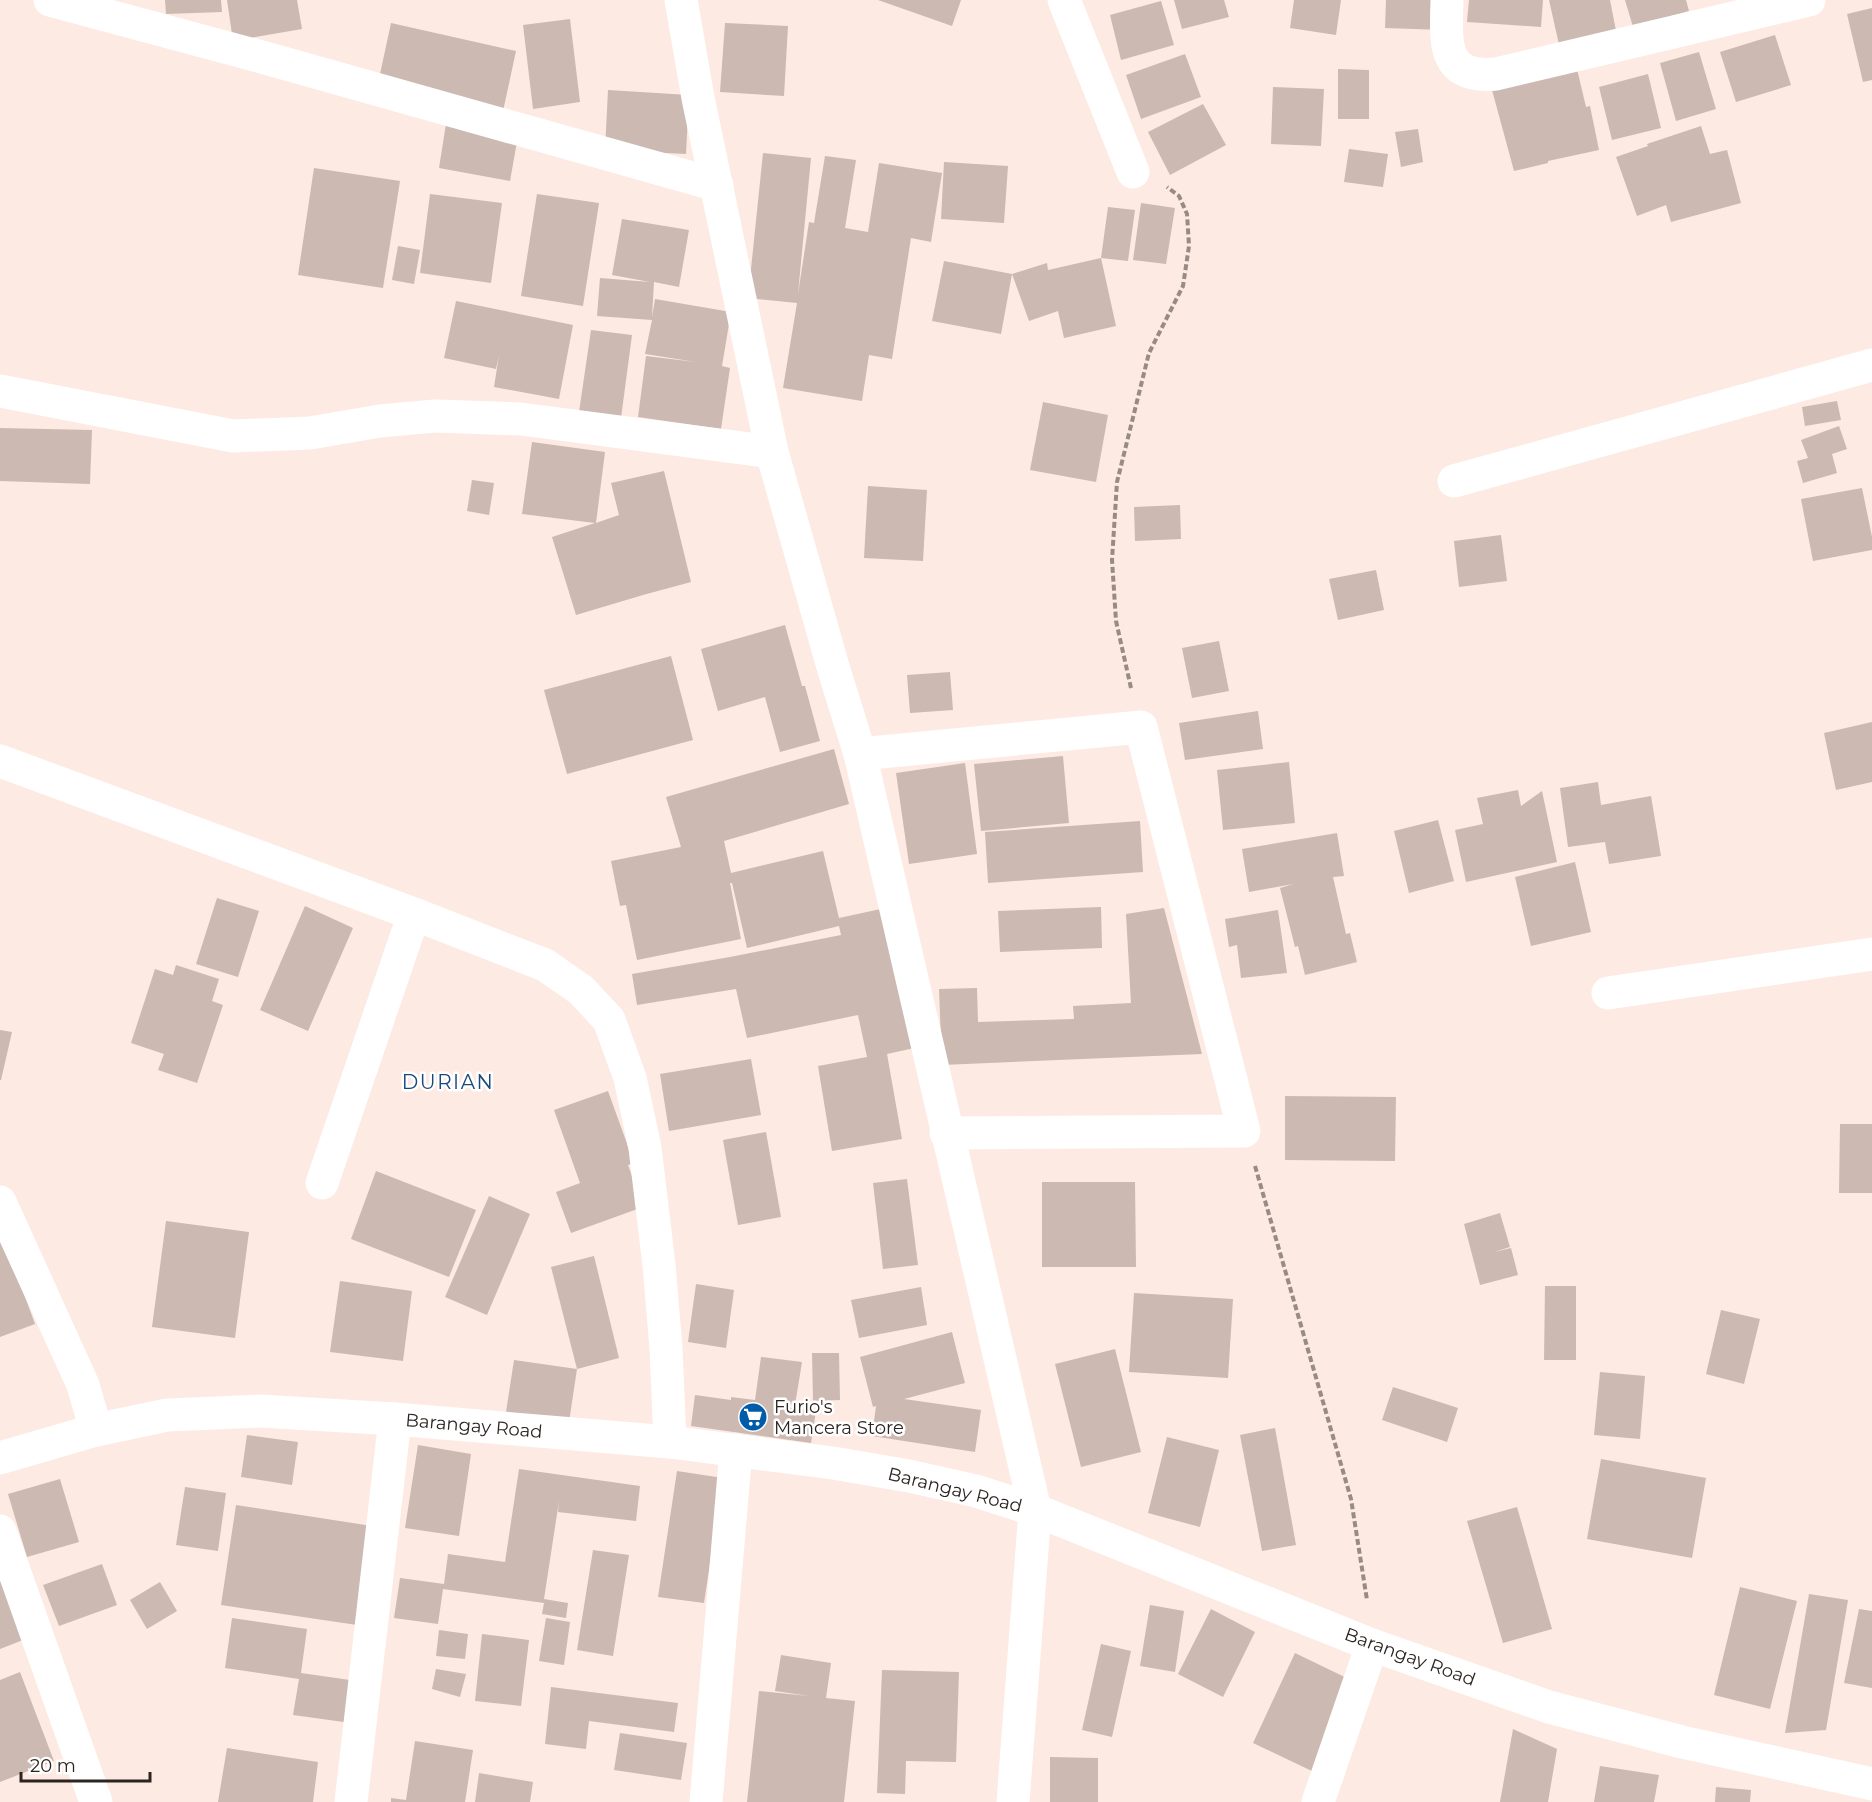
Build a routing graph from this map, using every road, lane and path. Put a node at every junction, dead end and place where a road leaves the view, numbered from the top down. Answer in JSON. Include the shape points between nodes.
{"nodes":[{"id":1,"x":50,"y":0,"type":"edge"},
{"id":2,"x":681,"y":0,"type":"edge"},
{"id":3,"x":1064,"y":0,"type":"edge"},
{"id":4,"x":1447,"y":0,"type":"edge"},
{"id":5,"x":1809,"y":0,"type":"edge"},
{"id":6,"x":1133,"y":172,"type":"joint"},
{"id":7,"x":717,"y":185,"type":"junction"},
{"id":8,"x":1872,"y":364,"type":"edge"},
{"id":9,"x":0,"y":391,"type":"edge"},
{"id":10,"x":772,"y":452,"type":"junction"},
{"id":11,"x":1454,"y":481,"type":"dead end"},
{"id":12,"x":1141,"y":727,"type":"junction"},
{"id":13,"x":860,"y":754,"type":"junction"},
{"id":14,"x":0,"y":761,"type":"edge"},
{"id":15,"x":414,"y":914,"type":"junction"},
{"id":16,"x":1872,"y":954,"type":"edge"},
{"id":17,"x":1608,"y":993,"type":"dead end"},
{"id":18,"x":1245,"y":1131,"type":"junction"},
{"id":19,"x":946,"y":1133,"type":"junction"},
{"id":20,"x":322,"y":1183,"type":"dead end"},
{"id":21,"x":0,"y":1202,"type":"edge"},
{"id":22,"x":395,"y":1419,"type":"junction"},
{"id":23,"x":96,"y":1430,"type":"junction"},
{"id":24,"x":670,"y":1442,"type":"junction"},
{"id":25,"x":736,"y":1450,"type":"junction"},
{"id":26,"x":0,"y":1458,"type":"edge"},
{"id":27,"x":1035,"y":1510,"type":"junction"},
{"id":28,"x":0,"y":1531,"type":"edge"},
{"id":29,"x":1372,"y":1645,"type":"junction"},
{"id":30,"x":1872,"y":1784,"type":"edge"},
{"id":31,"x":96,"y":1802,"type":"edge"},
{"id":32,"x":351,"y":1802,"type":"edge"},
{"id":33,"x":706,"y":1802,"type":"edge"},
{"id":34,"x":1013,"y":1802,"type":"edge"},
{"id":35,"x":1318,"y":1802,"type":"edge"}],
"edges":[{"from":1,"to":7,"type":"street"},
{"from":2,"to":7,"type":"street"},
{"from":3,"to":6,"type":"street"},
{"from":4,"to":5,"type":"street","via":[[1448,49],[1455,64],[1478,76]]},
{"from":6,"to":12,"type":"path","via":[[1179,196],[1187,214],[1190,246],[1183,286],[1149,353],[1118,482],[1112,560],[1116,621]]},
{"from":7,"to":10,"type":"street"},
{"from":8,"to":11,"type":"street"},
{"from":9,"to":10,"type":"street","via":[[233,436],[310,433],[380,421],[446,416],[521,419]]},
{"from":10,"to":13,"type":"street"},
{"from":12,"to":13,"type":"street"},
{"from":12,"to":18,"type":"street"},
{"from":13,"to":19,"type":"street"},
{"from":14,"to":15,"type":"street"},
{"from":15,"to":20,"type":"street"},
{"from":15,"to":24,"type":"street","via":[[545,965],[581,990],[609,1020],[630,1078],[645,1148],[662,1289]]},
{"from":16,"to":17,"type":"street"},
{"from":18,"to":19,"type":"street"},
{"from":18,"to":29,"type":"path","via":[[1351,1498]]},
{"from":19,"to":27,"type":"street"},
{"from":21,"to":23,"type":"street","via":[[83,1385]]},
{"from":22,"to":23,"type":"street","name":"Barangay Road","via":[[260,1411],[166,1415]]},
{"from":22,"to":24,"type":"street","name":"Barangay Road"},
{"from":22,"to":32,"type":"street"},
{"from":23,"to":26,"type":"street","name":"Barangay Road"},
{"from":24,"to":25,"type":"street","name":"Barangay Road"},
{"from":25,"to":27,"type":"street","name":"Barangay Road","via":[[909,1476]]},
{"from":25,"to":33,"type":"street"},
{"from":27,"to":29,"type":"street","name":"Barangay Road"},
{"from":27,"to":34,"type":"street"},
{"from":28,"to":31,"type":"street"},
{"from":29,"to":30,"type":"street","name":"Barangay Road","via":[[1549,1707],[1682,1742]]},
{"from":29,"to":35,"type":"street"}]}
